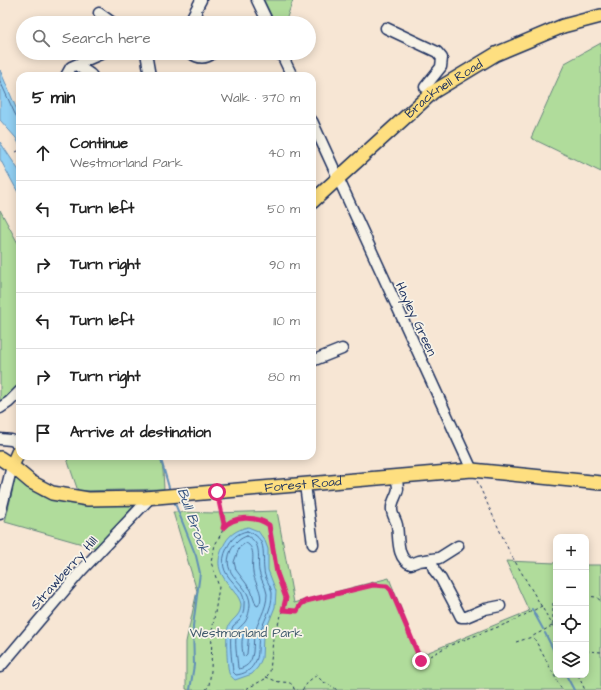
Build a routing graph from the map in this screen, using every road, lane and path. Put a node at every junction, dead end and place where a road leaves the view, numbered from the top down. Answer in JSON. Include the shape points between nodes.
{"nodes":[{"id":1,"x":202,"y":0,"type":"edge"},
{"id":2,"x":257,"y":0,"type":"edge"},
{"id":3,"x":196,"y":11,"type":"junction"},
{"id":4,"x":99,"y":13,"type":"dead end"},
{"id":5,"x":103,"y":16,"type":"edge"},
{"id":6,"x":193,"y":16,"type":"edge"},
{"id":7,"x":197,"y":16,"type":"edge"},
{"id":8,"x":265,"y":16,"type":"edge"},
{"id":9,"x":601,"y":16,"type":"edge"},
{"id":10,"x":386,"y":28,"type":"dead end"},
{"id":11,"x":88,"y":60,"type":"edge"},
{"id":12,"x":147,"y":60,"type":"edge"},
{"id":13,"x":284,"y":60,"type":"edge"},
{"id":14,"x":77,"y":65,"type":"junction"},
{"id":15,"x":68,"y":72,"type":"edge"},
{"id":16,"x":87,"y":72,"type":"edge"},
{"id":17,"x":149,"y":72,"type":"edge"},
{"id":18,"x":290,"y":72,"type":"edge"},
{"id":19,"x":425,"y":87,"type":"dead end"},
{"id":20,"x":316,"y":130,"type":"edge"},
{"id":21,"x":338,"y":178,"type":"junction"},
{"id":22,"x":316,"y":198,"type":"edge"},
{"id":23,"x":342,"y":349,"type":"dead end"},
{"id":24,"x":316,"y":359,"type":"edge"},
{"id":25,"x":16,"y":395,"type":"edge"},
{"id":26,"x":0,"y":408,"type":"edge"},
{"id":27,"x":16,"y":436,"type":"edge"},
{"id":28,"x":1,"y":439,"type":"edge"},
{"id":29,"x":16,"y":442,"type":"edge"},
{"id":30,"x":16,"y":457,"type":"edge"},
{"id":31,"x":0,"y":458,"type":"edge"},
{"id":32,"x":12,"y":466,"type":"junction"},
{"id":33,"x":472,"y":470,"type":"junction"},
{"id":34,"x":396,"y":477,"type":"junction"},
{"id":35,"x":601,"y":483,"type":"edge"},
{"id":36,"x":305,"y":485,"type":"junction"},
{"id":37,"x":217,"y":492,"type":"junction"},
{"id":38,"x":150,"y":498,"type":"junction"},
{"id":39,"x":0,"y":514,"type":"edge"},
{"id":40,"x":223,"y":528,"type":"junction"},
{"id":41,"x":313,"y":544,"type":"dead end"},
{"id":42,"x":458,"y":546,"type":"dead end"},
{"id":43,"x":431,"y":560,"type":"junction"},
{"id":44,"x":589,"y":596,"type":"edge"},
{"id":45,"x":601,"y":601,"type":"edge"},
{"id":46,"x":500,"y":606,"type":"dead end"},
{"id":47,"x":542,"y":606,"type":"junction"},
{"id":48,"x":283,"y":610,"type":"junction"},
{"id":49,"x":553,"y":626,"type":"joint"},
{"id":50,"x":533,"y":636,"type":"junction"},
{"id":51,"x":516,"y":642,"type":"dead end"},
{"id":52,"x":589,"y":651,"type":"edge"},
{"id":53,"x":601,"y":652,"type":"edge"},
{"id":54,"x":0,"y":667,"type":"edge"},
{"id":55,"x":316,"y":673,"type":"dead end"},
{"id":56,"x":317,"y":675,"type":"junction"},
{"id":57,"x":266,"y":677,"type":"junction"},
{"id":58,"x":579,"y":678,"type":"edge"},
{"id":59,"x":206,"y":690,"type":"edge"},
{"id":60,"x":244,"y":690,"type":"edge"},
{"id":61,"x":298,"y":690,"type":"edge"},
{"id":62,"x":302,"y":690,"type":"edge"},
{"id":63,"x":337,"y":690,"type":"edge"},
{"id":64,"x":562,"y":690,"type":"edge"},
{"id":65,"x":585,"y":690,"type":"edge"}],
"edges":[{"from":1,"to":3,"type":"street"},
{"from":2,"to":8,"type":"street"},
{"from":3,"to":6,"type":"street"},
{"from":3,"to":7,"type":"street"},
{"from":4,"to":5,"type":"street"},
{"from":9,"to":21,"type":"main road","name":"Bracknell Road","via":[[563,26],[496,54],[433,92]]},
{"from":10,"to":19,"type":"street","via":[[437,52],[442,58],[441,67]]},
{"from":11,"to":14,"type":"street"},
{"from":12,"to":17,"type":"street"},
{"from":13,"to":18,"type":"street"},
{"from":14,"to":15,"type":"street"},
{"from":14,"to":16,"type":"street"},
{"from":20,"to":21,"type":"street","name":"Hayley Green"},
{"from":21,"to":22,"type":"main road","name":"Bracknell Road"},
{"from":21,"to":33,"type":"street","name":"Hayley Green"},
{"from":23,"to":24,"type":"street"},
{"from":25,"to":26,"type":"street"},
{"from":27,"to":28,"type":"street"},
{"from":28,"to":29,"type":"street"},
{"from":30,"to":32,"type":"main road"},
{"from":31,"to":32,"type":"main road","name":"Forest Road"},
{"from":32,"to":38,"type":"main road","name":"Forest Road","via":[[31,482],[60,496],[88,499]]},
{"from":32,"to":39,"type":"street"},
{"from":33,"to":34,"type":"main road","name":"Forest Road"},
{"from":33,"to":35,"type":"main road","name":"Forest Road"},
{"from":33,"to":47,"type":"path","via":[[510,553]]},
{"from":34,"to":36,"type":"main road","name":"Forest Road"},
{"from":34,"to":43,"type":"street","via":[[398,491],[392,510],[402,555],[407,563],[411,564]]},
{"from":36,"to":37,"type":"main road","name":"Forest Road"},
{"from":36,"to":41,"type":"street"},
{"from":37,"to":38,"type":"main road","name":"Forest Road"},
{"from":37,"to":40,"type":"path"},
{"from":38,"to":54,"type":"street","name":"Strawberry Hill","via":[[80,572]]},
{"from":40,"to":48,"type":"path","via":[[227,523],[247,518],[261,520],[269,525],[277,573],[286,598]]},
{"from":40,"to":59,"type":"path","via":[[211,562],[219,587],[212,632],[211,672]]},
{"from":42,"to":43,"type":"street","via":[[446,555]]},
{"from":43,"to":46,"type":"street","via":[[434,570],[462,617]]},
{"from":44,"to":45,"type":"path"},
{"from":47,"to":48,"type":"path","via":[[511,622],[448,646],[421,661],[387,586],[373,585],[306,601],[297,611]]},
{"from":47,"to":49,"type":"path"},
{"from":48,"to":57,"type":"path","via":[[275,630],[271,667]]},
{"from":49,"to":50,"type":"path"},
{"from":50,"to":51,"type":"path"},
{"from":50,"to":64,"type":"path"},
{"from":52,"to":53,"type":"path"},
{"from":55,"to":56,"type":"path"},
{"from":56,"to":62,"type":"path"},
{"from":56,"to":63,"type":"path","via":[[320,681]]},
{"from":57,"to":60,"type":"path"},
{"from":57,"to":61,"type":"path","via":[[277,682],[290,682]]},
{"from":58,"to":65,"type":"path"}]}
